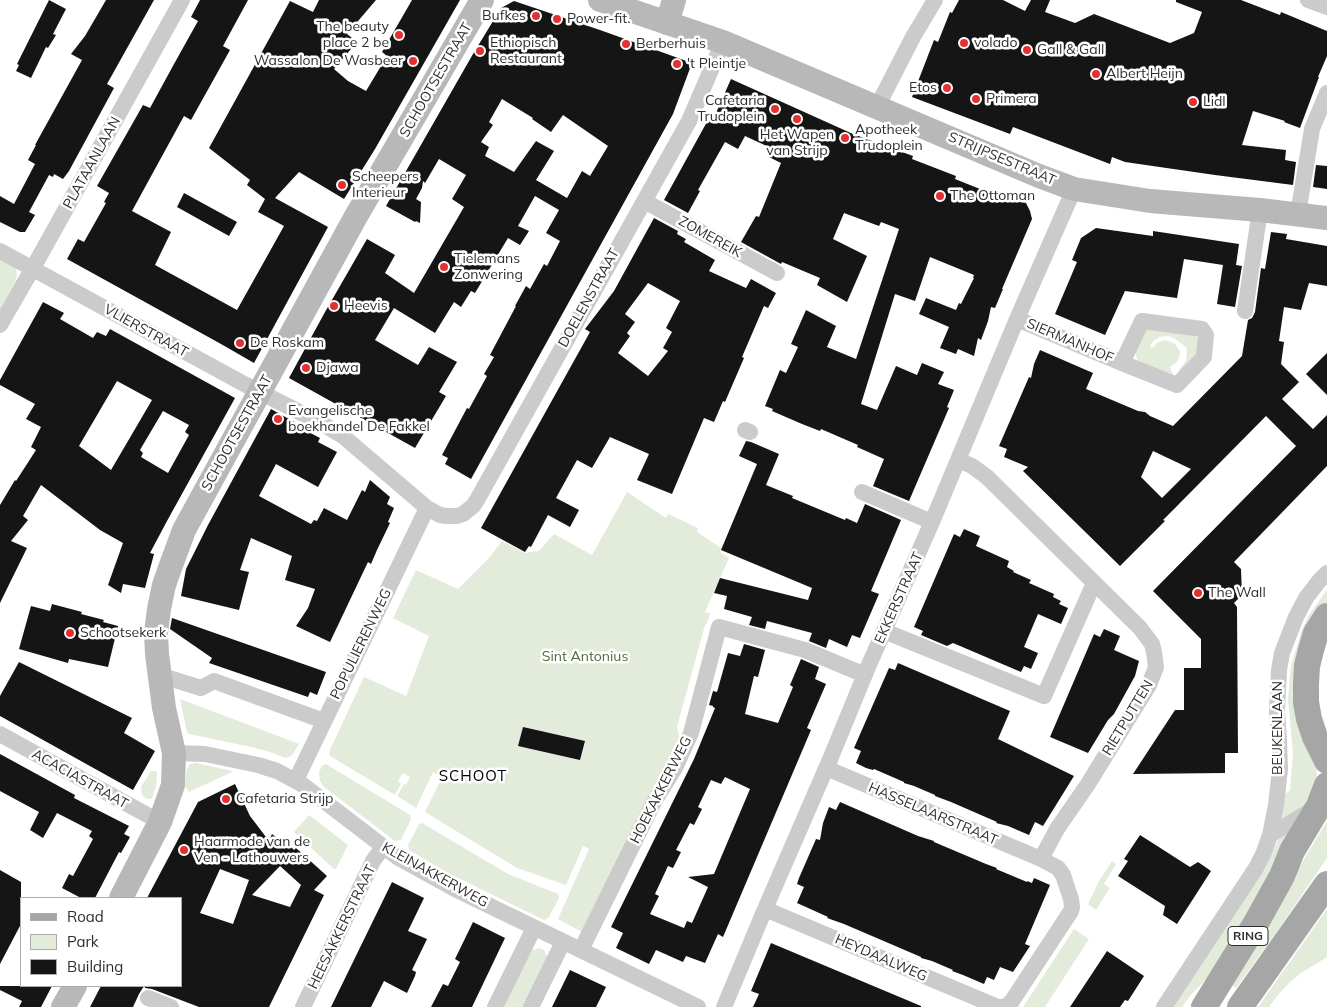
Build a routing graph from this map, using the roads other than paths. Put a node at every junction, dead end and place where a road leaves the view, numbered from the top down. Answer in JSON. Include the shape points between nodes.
{"nodes":[{"id":1,"x":182,"y":0,"type":"edge"},
{"id":2,"x":482,"y":0,"type":"edge"},
{"id":3,"x":600,"y":0,"type":"edge"},
{"id":4,"x":674,"y":0,"type":"edge"},
{"id":5,"x":935,"y":0,"type":"edge"},
{"id":6,"x":1308,"y":0,"type":"edge"},
{"id":7,"x":1327,"y":6,"type":"edge"},
{"id":8,"x":667,"y":23,"type":"junction"},
{"id":9,"x":723,"y":42,"type":"junction"},
{"id":10,"x":1327,"y":93,"type":"edge"},
{"id":11,"x":876,"y":107,"type":"junction"},
{"id":12,"x":1074,"y":189,"type":"junction"},
{"id":13,"x":644,"y":201,"type":"junction"},
{"id":14,"x":1260,"y":210,"type":"junction"},
{"id":15,"x":1298,"y":214,"type":"junction"},
{"id":16,"x":1327,"y":218,"type":"edge"},
{"id":17,"x":0,"y":251,"type":"edge"},
{"id":18,"x":33,"y":268,"type":"junction"},
{"id":19,"x":776,"y":273,"type":"dead end"},
{"id":20,"x":1245,"y":311,"type":"dead end"},
{"id":21,"x":1018,"y":319,"type":"junction"},
{"id":22,"x":0,"y":324,"type":"edge"},
{"id":23,"x":1122,"y":363,"type":"junction"},
{"id":24,"x":259,"y":392,"type":"junction"},
{"id":25,"x":958,"y":460,"type":"junction"},
{"id":26,"x":862,"y":492,"type":"dead end"},
{"id":27,"x":427,"y":508,"type":"junction"},
{"id":28,"x":932,"y":522,"type":"junction"},
{"id":29,"x":1327,"y":573,"type":"edge"},
{"id":30,"x":1094,"y":582,"type":"junction"},
{"id":31,"x":1327,"y":616,"type":"edge"},
{"id":32,"x":884,"y":631,"type":"junction"},
{"id":33,"x":1327,"y":643,"type":"edge"},
{"id":34,"x":159,"y":675,"type":"junction"},
{"id":35,"x":865,"y":675,"type":"junction"},
{"id":36,"x":324,"y":720,"type":"junction"},
{"id":37,"x":1327,"y":723,"type":"edge"},
{"id":38,"x":0,"y":734,"type":"edge"},
{"id":39,"x":174,"y":753,"type":"junction"},
{"id":40,"x":1327,"y":761,"type":"edge"},
{"id":41,"x":826,"y":768,"type":"junction"},
{"id":42,"x":296,"y":780,"type":"junction"},
{"id":43,"x":1324,"y":801,"type":"edge"},
{"id":44,"x":160,"y":822,"type":"junction"},
{"id":45,"x":1270,"y":835,"type":"junction"},
{"id":46,"x":383,"y":847,"type":"junction"},
{"id":47,"x":1040,"y":859,"type":"junction"},
{"id":48,"x":1327,"y":884,"type":"edge"},
{"id":49,"x":122,"y":897,"type":"edge"},
{"id":50,"x":765,"y":909,"type":"junction"},
{"id":51,"x":534,"y":928,"type":"junction"},
{"id":52,"x":563,"y":942,"type":"junction"},
{"id":53,"x":581,"y":950,"type":"junction"},
{"id":54,"x":74,"y":987,"type":"edge"},
{"id":55,"x":148,"y":998,"type":"dead end"},
{"id":56,"x":63,"y":1007,"type":"edge"},
{"id":57,"x":171,"y":1007,"type":"edge"},
{"id":58,"x":303,"y":1007,"type":"edge"},
{"id":59,"x":495,"y":1007,"type":"edge"},
{"id":60,"x":531,"y":1007,"type":"edge"},
{"id":61,"x":698,"y":1007,"type":"edge"},
{"id":62,"x":724,"y":1007,"type":"edge"},
{"id":63,"x":998,"y":1007,"type":"edge"},
{"id":64,"x":1164,"y":1007,"type":"edge"},
{"id":65,"x":1204,"y":1007,"type":"edge"},
{"id":66,"x":1240,"y":1007,"type":"edge"}],
"edges":[{"from":1,"to":18,"type":"street","name":"PLATAANLAAN"},
{"from":2,"to":24,"type":"street","name":"SCHOOTSESTRAAT"},
{"from":3,"to":8,"type":"street","name":"STRIJPSESTRAAT"},
{"from":4,"to":8,"type":"street"},
{"from":5,"to":11,"type":"street"},
{"from":6,"to":7,"type":"street"},
{"from":8,"to":9,"type":"street","name":"STRIJPSESTRAAT"},
{"from":9,"to":11,"type":"street","name":"STRIJPSESTRAAT"},
{"from":9,"to":13,"type":"street","name":"DOELENSTRAAT","via":[[689,121]]},
{"from":10,"to":15,"type":"street","via":[[1312,129]]},
{"from":11,"to":12,"type":"street","name":"STRIJPSESTRAAT"},
{"from":12,"to":14,"type":"street","name":"STRIJPSESTRAAT","via":[[1150,201]]},
{"from":12,"to":21,"type":"street","name":"EKKERSTRAAT"},
{"from":13,"to":19,"type":"street","name":"ZOMEREIK"},
{"from":13,"to":27,"type":"street","name":"DOELENSTRAAT","via":[[473,506],[463,514],[451,516],[440,515]]},
{"from":14,"to":15,"type":"street","name":"STRIJPSESTRAAT"},
{"from":14,"to":20,"type":"street"},
{"from":15,"to":16,"type":"street","name":"STRIJPSESTRAAT"},
{"from":17,"to":18,"type":"street","name":"VLIERSTRAAT"},
{"from":18,"to":22,"type":"street","name":"PLATAANLAAN"},
{"from":18,"to":24,"type":"street","name":"VLIERSTRAAT"},
{"from":21,"to":23,"type":"street","name":"SIERMANHOF"},
{"from":21,"to":25,"type":"street","name":"EKKERSTRAAT"},
{"from":23,"to":23,"type":"street","name":"SIERMANHOF","via":[[1142,321],[1202,329],[1206,335],[1204,357],[1176,385]]},
{"from":24,"to":27,"type":"street","name":"VLIERSTRAAT","via":[[344,437]]},
{"from":24,"to":34,"type":"street","name":"SCHOOTSESTRAAT","via":[[184,530],[170,568],[156,633]]},
{"from":25,"to":28,"type":"street","name":"EKKERSTRAAT"},
{"from":25,"to":30,"type":"street","name":"RIETPUTTEN","via":[[987,477]]},
{"from":26,"to":28,"type":"street"},
{"from":27,"to":36,"type":"street","name":"POPULIERENWEG"},
{"from":28,"to":32,"type":"street","name":"EKKERSTRAAT"},
{"from":29,"to":45,"type":"street","name":"BEUKENLAAN","via":[[1318,581],[1296,617],[1278,670],[1276,710],[1280,770]]},
{"from":30,"to":32,"type":"street","via":[[1044,696]]},
{"from":30,"to":47,"type":"street","name":"RIETPUTTEN","via":[[1152,644],[1156,666],[1149,685]]},
{"from":31,"to":40,"type":"main road","name":"BEUKENLAAN","via":[[1316,633],[1306,684],[1309,719]]},
{"from":32,"to":35,"type":"street","name":"EKKERSTRAAT"},
{"from":33,"to":37,"type":"main road","via":[[1320,676],[1321,702]]},
{"from":34,"to":36,"type":"street","via":[[201,688],[214,681]]},
{"from":34,"to":39,"type":"street","name":"SCHOOTSESTRAAT"},
{"from":35,"to":41,"type":"street","name":"EKKERSTRAAT"},
{"from":35,"to":53,"type":"street","name":"HOEKAKKERWEG","via":[[805,650],[719,626],[691,733]]},
{"from":36,"to":42,"type":"street","name":"POPULIERENWEG"},
{"from":38,"to":44,"type":"street","name":"ACACIASTRAAT"},
{"from":39,"to":42,"type":"street","name":"KLEINAKKERWEG","via":[[205,754],[249,763]]},
{"from":39,"to":44,"type":"street","name":"SCHOOTSESTRAAT","via":[[173,785]]},
{"from":41,"to":47,"type":"street","name":"HASSELAARSTRAAT"},
{"from":41,"to":50,"type":"street","name":"EKKERSTRAAT"},
{"from":42,"to":46,"type":"street","name":"KLEINAKKERWEG"},
{"from":43,"to":45,"type":"street"},
{"from":43,"to":65,"type":"main road","number":"RING","via":[[1292,851],[1256,923]]},
{"from":44,"to":49,"type":"street","name":"SCHOOTSESTRAAT"},
{"from":45,"to":64,"type":"street","name":"BEUKENLAAN","via":[[1256,868]]},
{"from":46,"to":51,"type":"street","name":"KLEINAKKERWEG","via":[[455,889]]},
{"from":46,"to":58,"type":"street","name":"HEESAKKERSTRAAT","via":[[373,861]]},
{"from":47,"to":63,"type":"street","name":"HASSELAARSTRAAT","via":[[1063,875],[1071,899],[1071,911],[1012,1001]]},
{"from":48,"to":66,"type":"main road","number":"RING"},
{"from":50,"to":62,"type":"street","name":"EKKERSTRAAT"},
{"from":50,"to":63,"type":"street","name":"HEYDAALWEG"},
{"from":51,"to":52,"type":"street","name":"KLEINAKKERWEG"},
{"from":51,"to":59,"type":"street"},
{"from":52,"to":53,"type":"street","name":"KLEINAKKERWEG"},
{"from":52,"to":60,"type":"street"},
{"from":53,"to":61,"type":"street","name":"KLEINAKKERWEG"},
{"from":54,"to":56,"type":"street"},
{"from":55,"to":57,"type":"street"}]}
